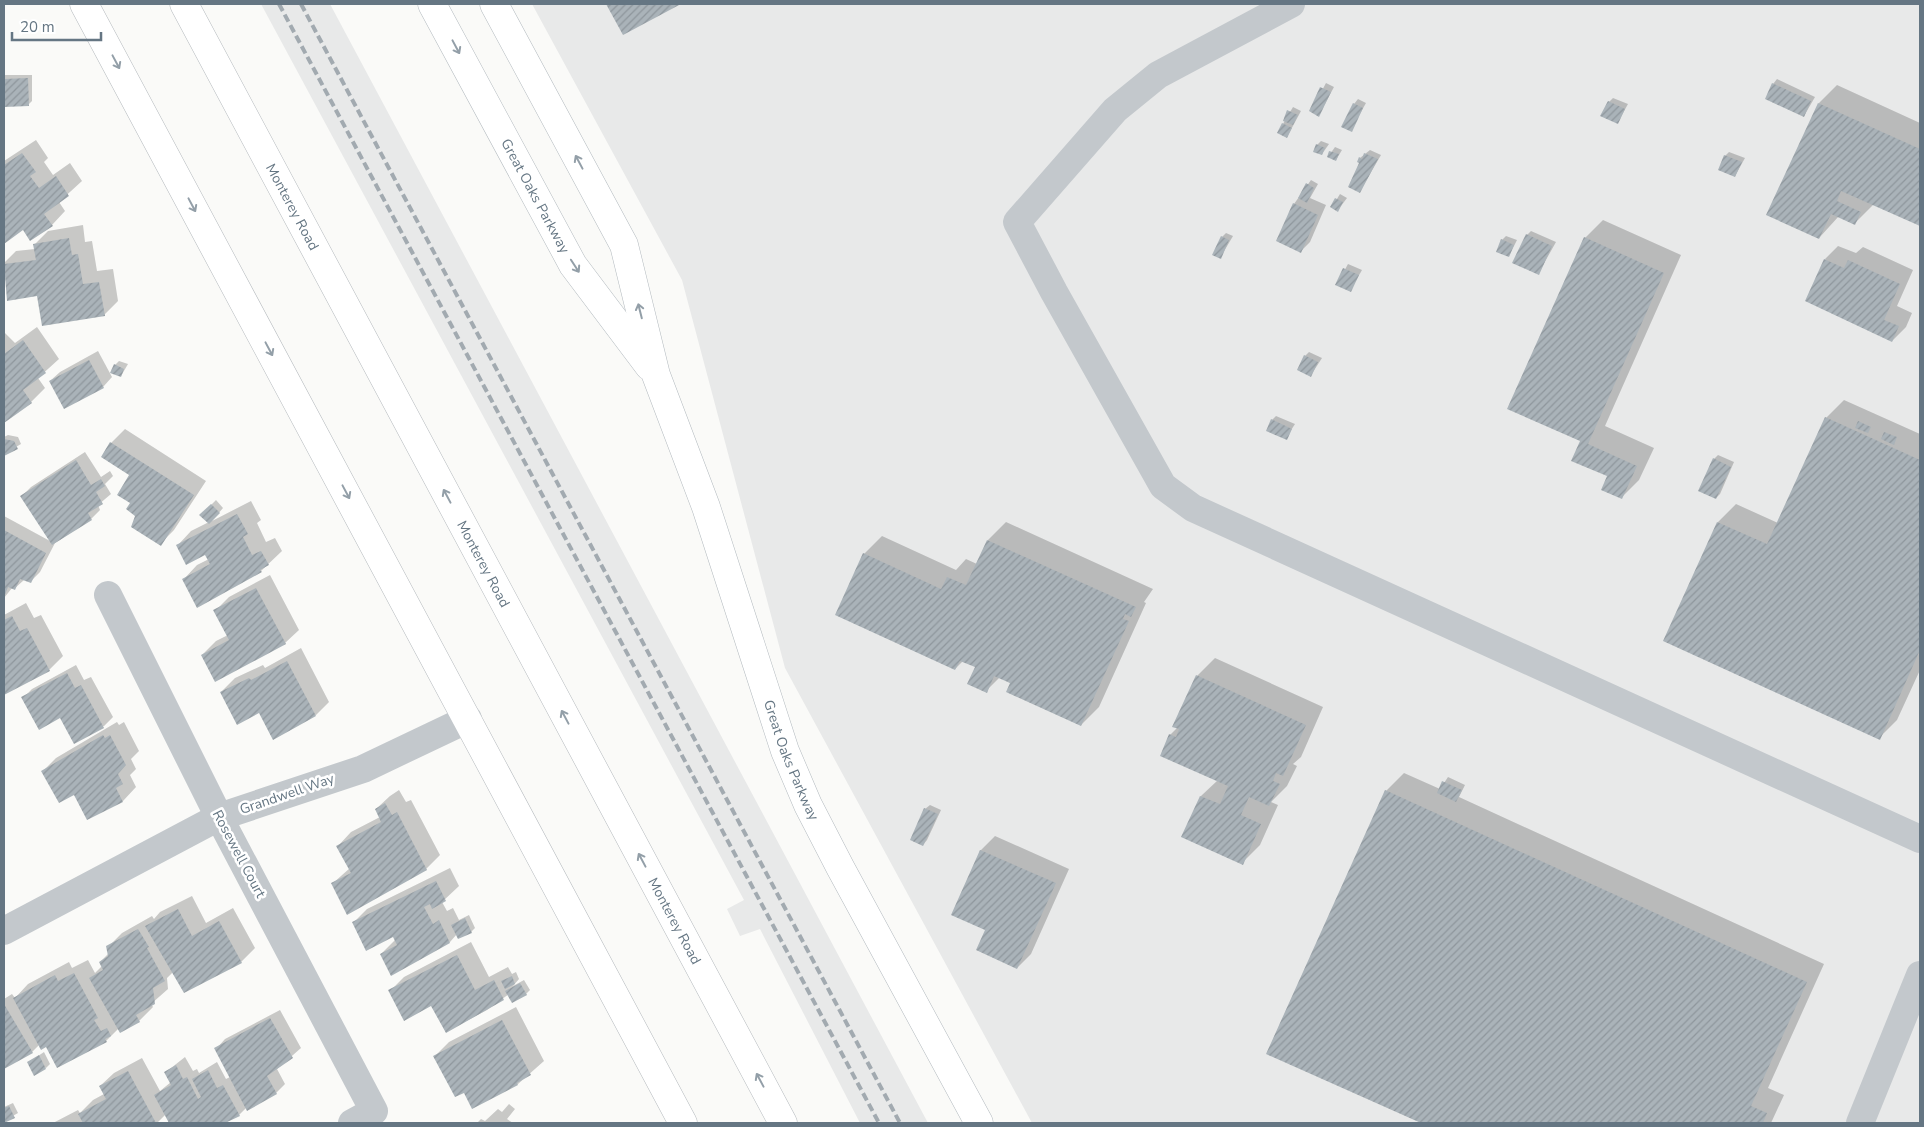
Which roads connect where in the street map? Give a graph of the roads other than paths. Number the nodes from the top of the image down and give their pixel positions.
1 (84, 4) edge
2 (184, 4) edge
3 (432, 4) edge
4 (494, 4) edge
5 (1291, 4) edge
6 (656, 376) junction
7 (108, 595) dead end
8 (468, 719) junction
9 (219, 817) junction
10 (1920, 839) edge
11 (4, 931) edge
12 (1920, 975) edge
13 (363, 1117) edge
14 (683, 1123) edge
15 (783, 1123) edge
16 (979, 1123) edge
17 (1860, 1123) edge

1 -> 8 main road
15 -> 2 main road, Monterey Road
3 -> 6 main road, Great Oaks Parkway
6 -> 4 main road, Great Oaks Parkway
5 - 10 street
6 - 16 main road, Great Oaks Parkway
7 - 9 street, Rosewell Court
8 - 9 street, Grandwell Way
8 - 14 main road
9 - 11 street, Grandwell Way
9 - 13 street, Rosewell Court
12 - 17 street

